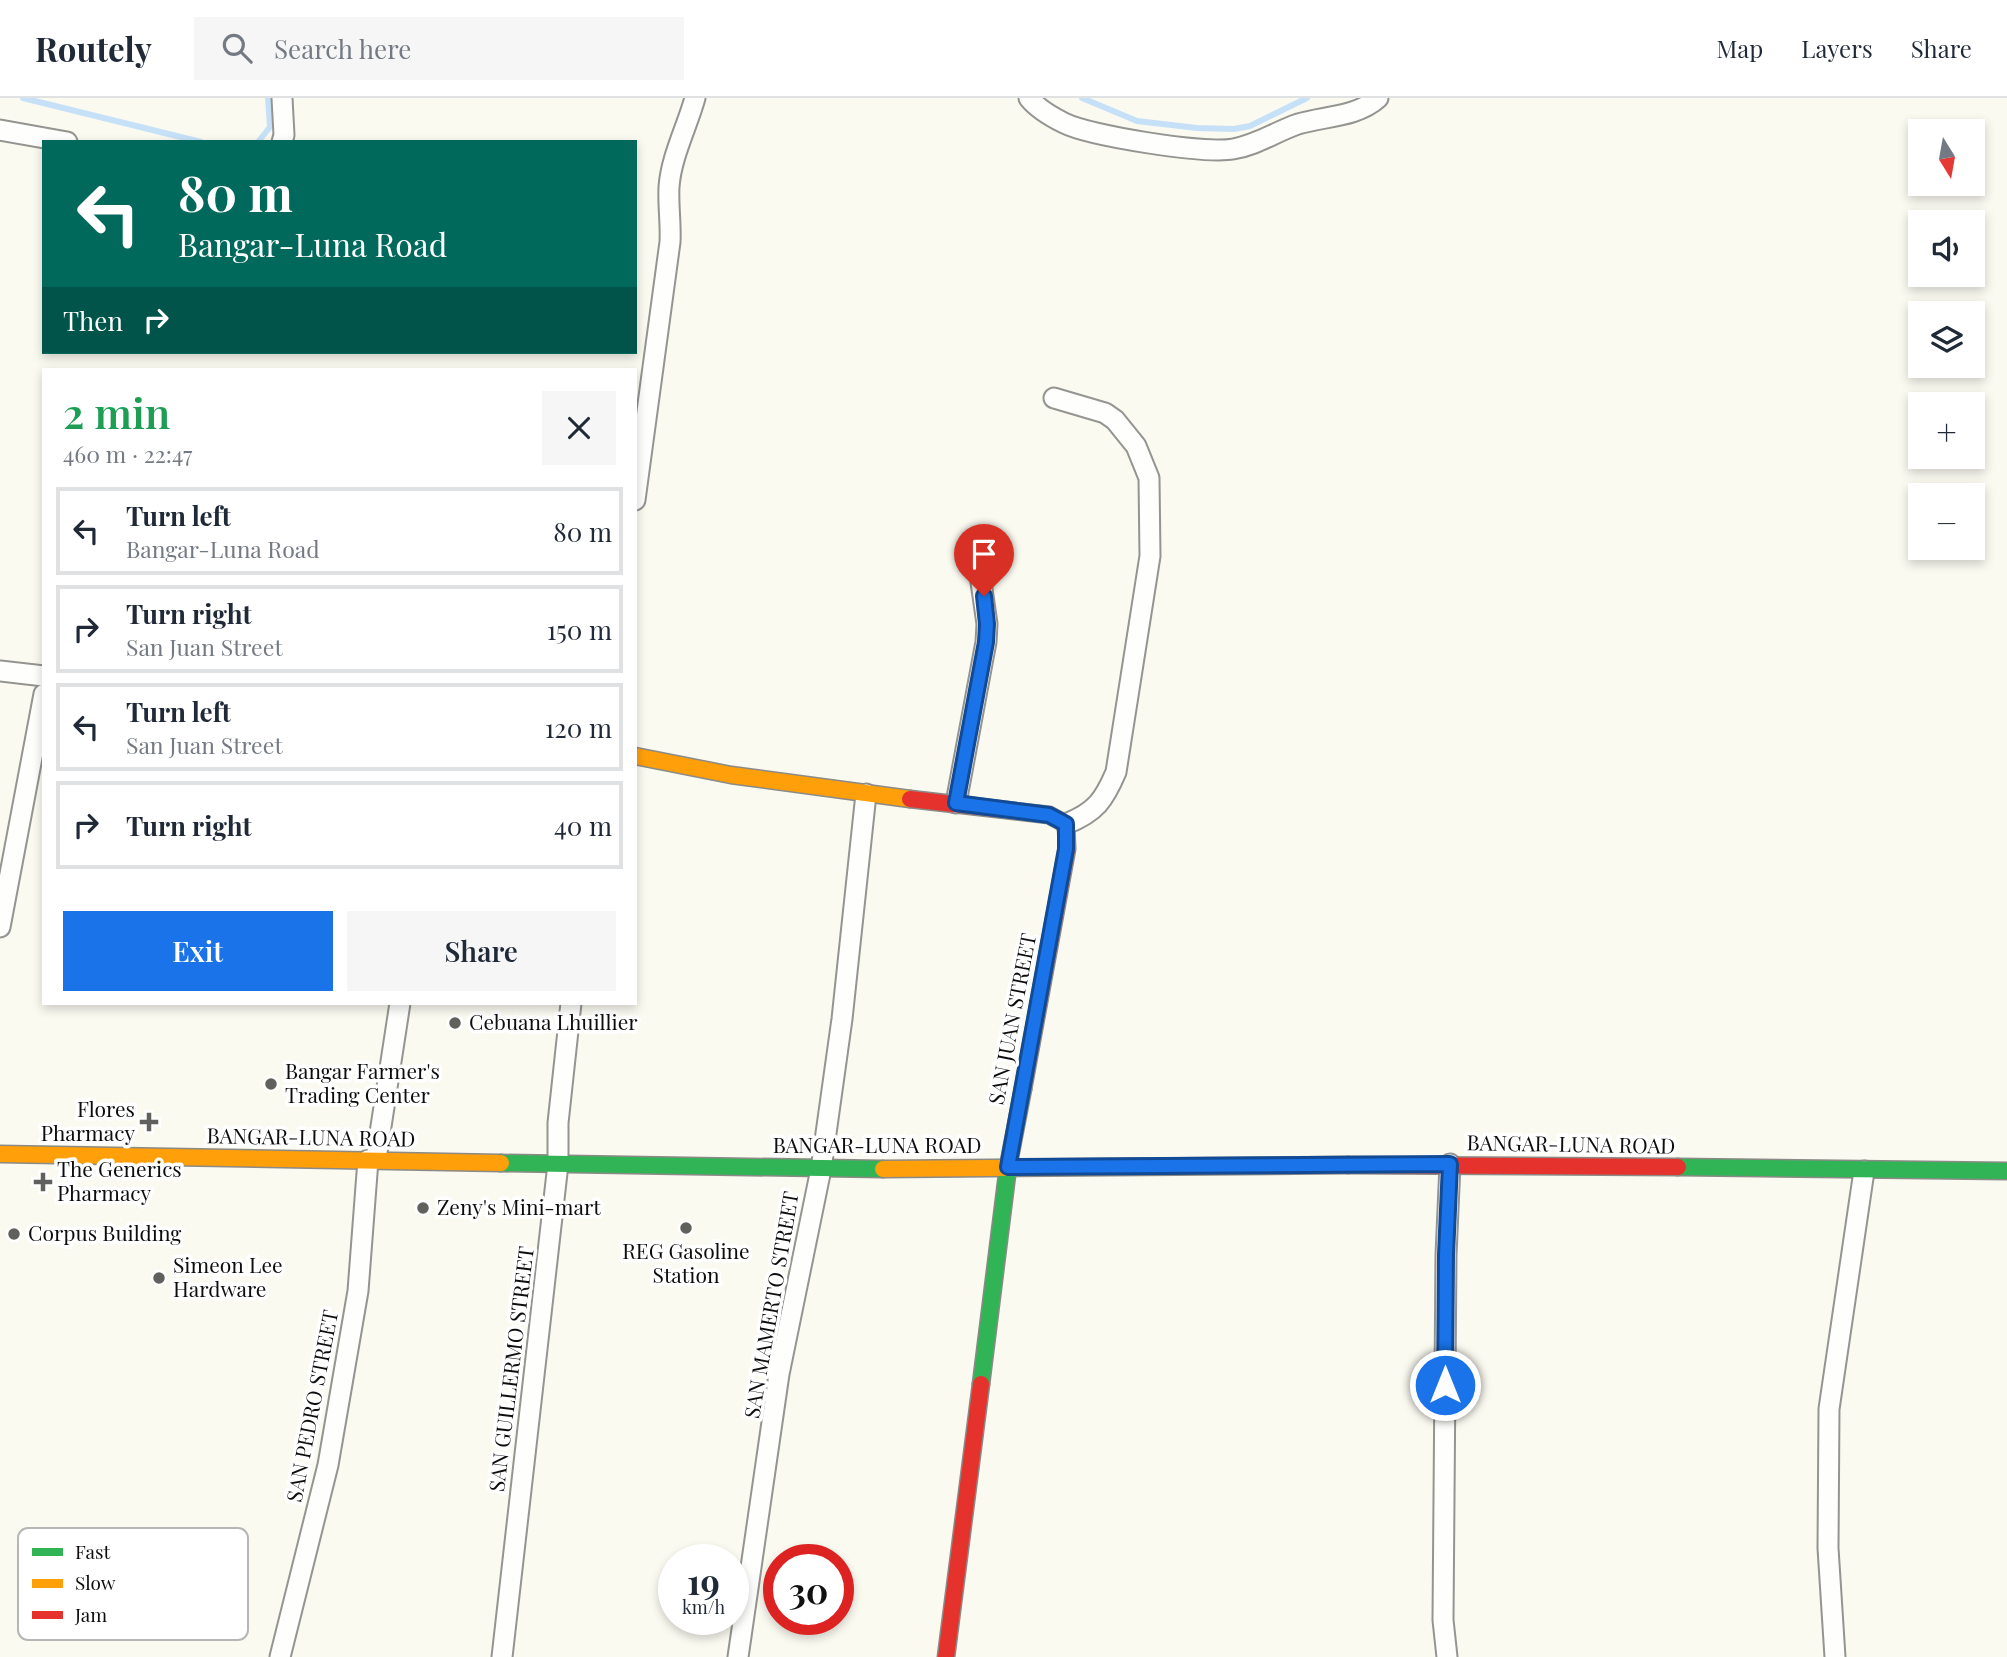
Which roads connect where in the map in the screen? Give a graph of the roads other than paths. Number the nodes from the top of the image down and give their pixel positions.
1 (282, 98) edge
2 (695, 98) edge
3 (1029, 98) edge
4 (1378, 98) edge
5 (0, 130) edge
6 (56, 140) edge
7 (283, 140) edge
8 (1054, 398) dead end
9 (637, 485) edge
10 (981, 582) dead end
11 (0, 671) edge
12 (42, 676) edge
13 (42, 705) edge
14 (637, 756) edge
15 (866, 794) junction
16 (956, 803) junction
17 (1066, 824) junction
18 (0, 927) edge
19 (400, 1005) edge
20 (571, 1005) edge
21 (0, 1154) edge
22 (372, 1160) junction
23 (558, 1164) junction
24 (1450, 1164) junction
25 (1008, 1167) junction
26 (821, 1169) junction
27 (1864, 1171) junction
28 (2007, 1171) edge
29 (280, 1657) edge
30 (502, 1657) edge
31 (738, 1657) edge
32 (946, 1657) edge
33 (1447, 1657) edge
34 (1835, 1657) edge

1 - 7 street
2 - 9 street
3 - 4 street
5 - 6 street
8 - 17 street
10 - 16 street
11 - 12 street
13 - 18 street
14 - 15 main road
15 - 16 main road
15 - 26 street, SAN MAMERTO STREET
16 - 17 main road
17 - 25 main road, SAN JUAN STREET
19 - 22 street, SAN PEDRO STREET
20 - 23 street, SAN GUILLERMO STREET
21 - 22 main road, BANGAR-LUNA ROAD
22 - 23 main road, BANGAR-LUNA ROAD
22 - 29 street, SAN PEDRO STREET
23 - 26 main road, BANGAR-LUNA ROAD
23 - 30 street, SAN GUILLERMO STREET
24 - 25 main road, BANGAR-LUNA ROAD
24 - 27 main road, BANGAR-LUNA ROAD
24 - 33 street
25 - 26 main road, BANGAR-LUNA ROAD
25 - 32 main road, SAN JUAN STREET
26 - 31 street, SAN MAMERTO STREET
27 - 28 main road, BANGAR-LUNA ROAD
27 - 34 street

